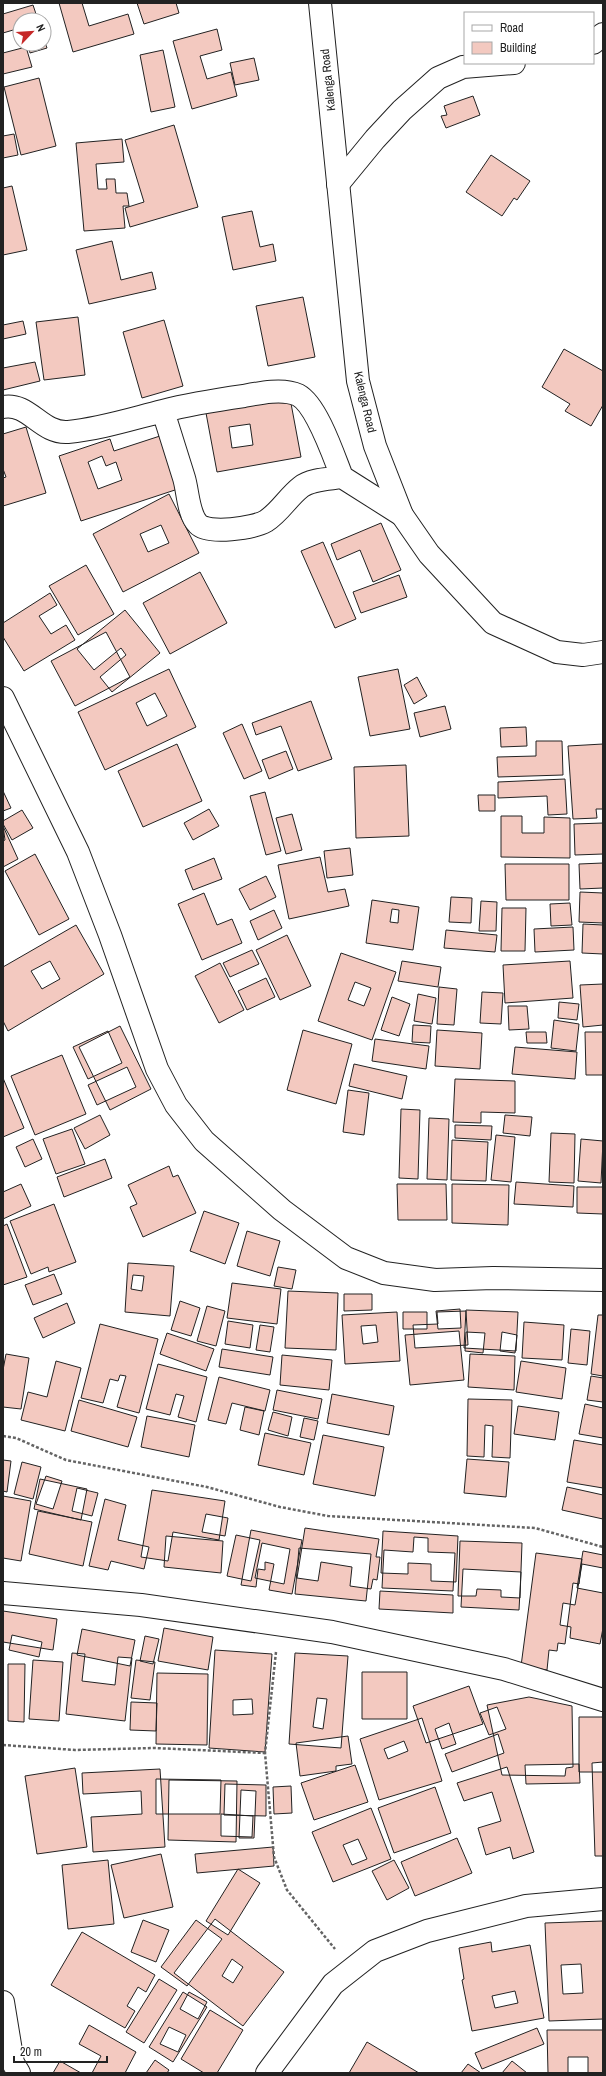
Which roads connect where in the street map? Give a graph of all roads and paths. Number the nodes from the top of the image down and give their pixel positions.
1 (320, 3) edge
2 (603, 34) edge
3 (594, 42) edge
4 (501, 64) edge
5 (338, 184) junction
6 (3, 407) edge
7 (163, 411) junction
8 (342, 477) junction
9 (402, 515) junction
10 (603, 652) edge
11 (3, 698) edge
12 (603, 1280) edge
13 (3, 1436) edge
14 (603, 1547) edge
15 (3, 1593) edge
16 (279, 1625) junction
17 (603, 1700) edge
18 (3, 1745) edge
19 (265, 1753) junction
20 (603, 1899) edge
21 (352, 1969) junction
22 (3, 2002) edge
23 (19, 2073) edge
24 (267, 2073) edge

1 - 5 street, Kalenga Road
2 - 3 street
4 - 5 street
5 - 9 street, Kalenga Road
6 - 7 street
7 - 8 street
7 - 8 street
8 - 9 street
9 - 10 street, Kalenga Road
11 - 12 street
13 - 14 path
15 - 16 street
16 - 17 street
16 - 19 path
18 - 19 path
19 - 21 path
20 - 21 street
21 - 24 street
22 - 23 street

